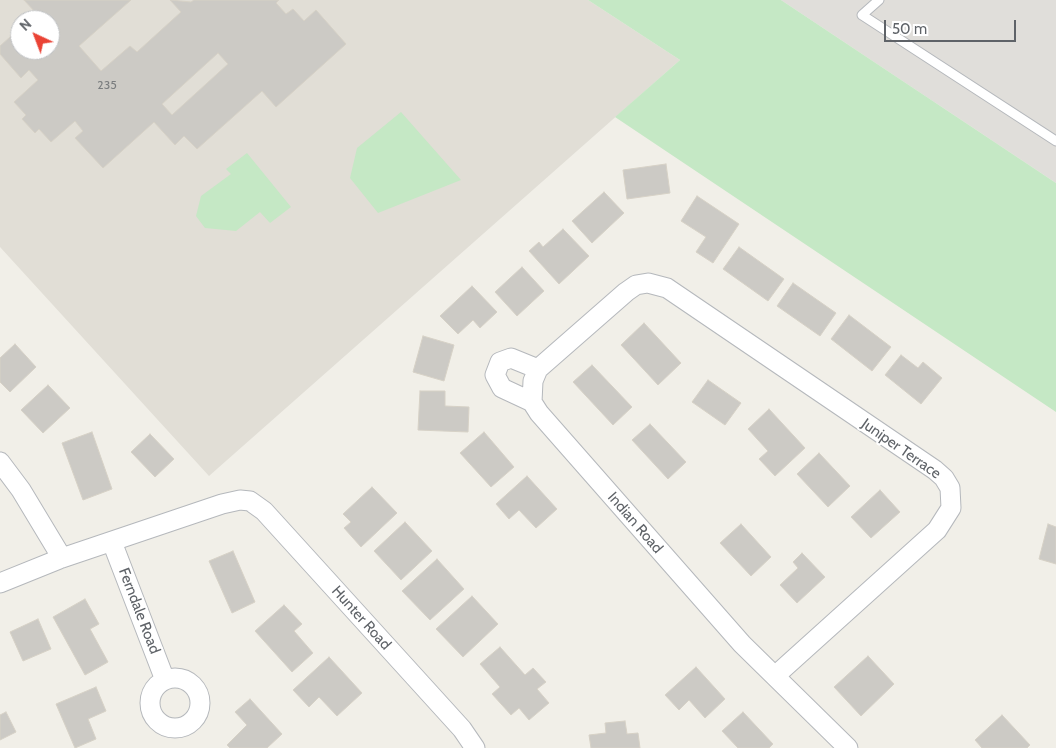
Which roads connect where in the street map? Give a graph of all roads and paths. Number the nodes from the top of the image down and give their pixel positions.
1 (879, 0) edge
2 (1056, 141) edge
3 (538, 369) junction
4 (532, 402) junction
5 (0, 462) edge
6 (112, 542) junction
7 (62, 558) junction
8 (0, 583) edge
9 (775, 676) junction
10 (165, 680) dead end
11 (475, 748) edge
12 (848, 748) edge

1 - 2 lane
3 - 4 street
3 - 4 street
3 - 9 street, Juniper Terrace
4 - 9 street, Indian Road
5 - 7 street
6 - 7 street
6 - 10 street, Ferndale Road
6 - 11 street, Hunter Road
7 - 8 street
9 - 12 street, Indian Road

